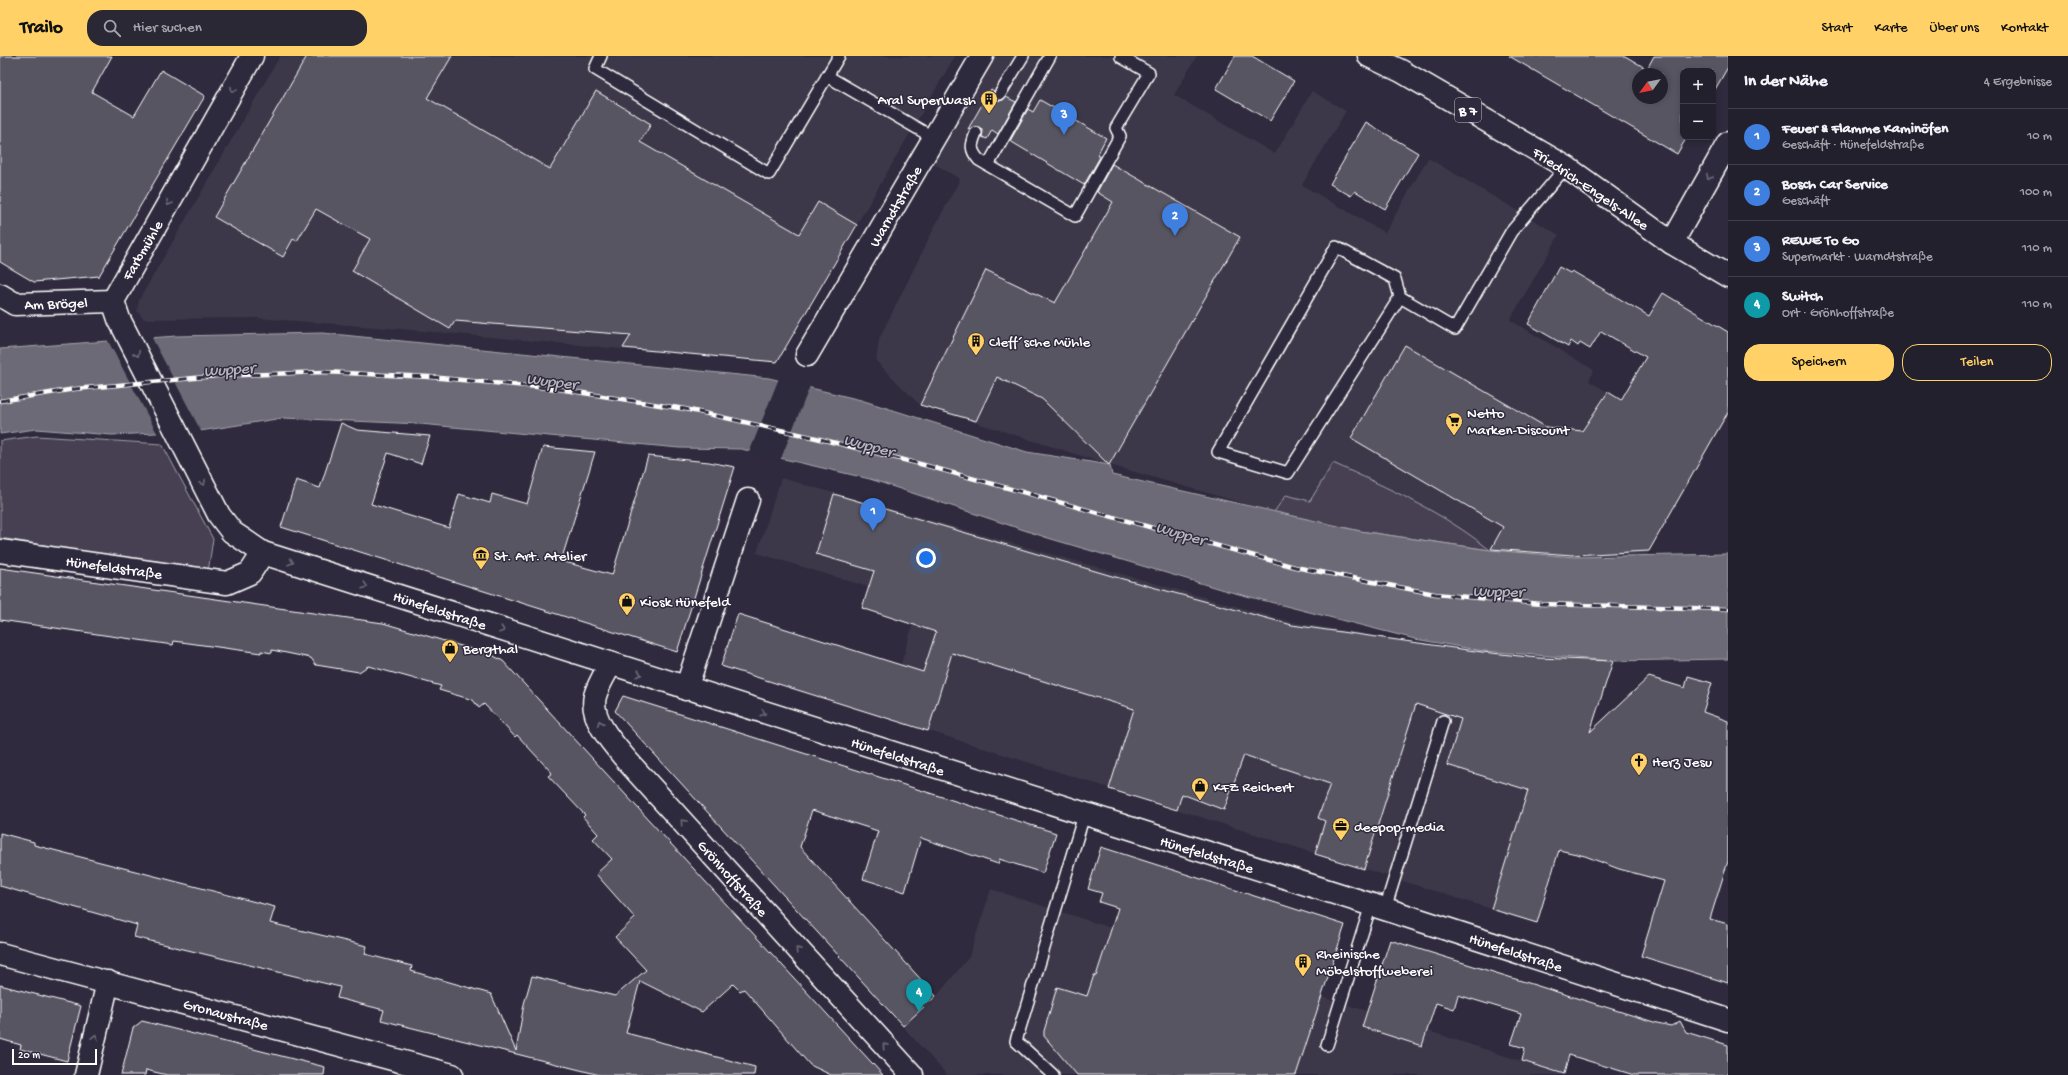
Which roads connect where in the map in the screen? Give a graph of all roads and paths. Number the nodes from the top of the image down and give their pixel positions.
1 (252, 56) edge
2 (602, 56) edge
3 (839, 56) edge
4 (982, 56) edge
5 (1023, 56) edge
6 (1050, 56) edge
7 (1120, 56) edge
8 (1139, 56) edge
9 (1369, 56) edge
10 (827, 76) junction
11 (1000, 94) dead end
12 (976, 133) dead end
13 (934, 138) junction
14 (1728, 143) edge
15 (988, 165) junction
16 (1566, 167) junction
17 (1672, 243) junction
18 (1728, 276) edge
19 (0, 295) edge
20 (1400, 297) junction
21 (116, 310) junction
22 (808, 356) dead end
23 (748, 500) dead end
24 (0, 551) edge
25 (263, 553) junction
26 (610, 665) junction
27 (686, 689) junction
28 (1442, 721) dead end
29 (1084, 815) junction
30 (1378, 907) junction
31 (0, 954) edge
32 (108, 982) junction
33 (1728, 1020) edge
34 (1327, 1045) dead end
35 (446, 1074) edge
36 (86, 1075) edge
37 (912, 1075) edge
38 (1052, 1075) edge

1 -> 21 street, Farbmühle
2 - 10 lane
3 - 10 lane
4 - 13 street, Warndtstraße
5 - 11 lane
6 - 15 lane
7 - 8 lane
7 - 15 lane
9 - 16 street, Friedrich-Engels-Allee / B 7
10 - 13 lane
12 - 15 lane
13 - 22 street, Warndtstraße
14 -> 17 street
16 - 17 street, Friedrich-Engels-Allee / B 7
16 - 20 lane
17 - 18 street, Friedrich-Engels-Allee / B 7
19 - 21 street, Am Brögel
20 - 20 lane
21 -> 25 street, Hünefeldstraße
23 - 27 street
24 - 25 street, Hünefeldstraße
25 -> 26 street, Hünefeldstraße
26 -> 27 street, Hünefeldstraße
37 -> 26 street, Grönhoffstraße
27 -> 29 street, Hünefeldstraße
28 - 30 lane
29 - 30 street, Hünefeldstraße
29 - 38 lane
30 - 33 street, Hünefeldstraße
30 - 34 lane
31 - 32 street, Gronaustraße
32 - 35 street, Gronaustraße
36 -> 32 street

